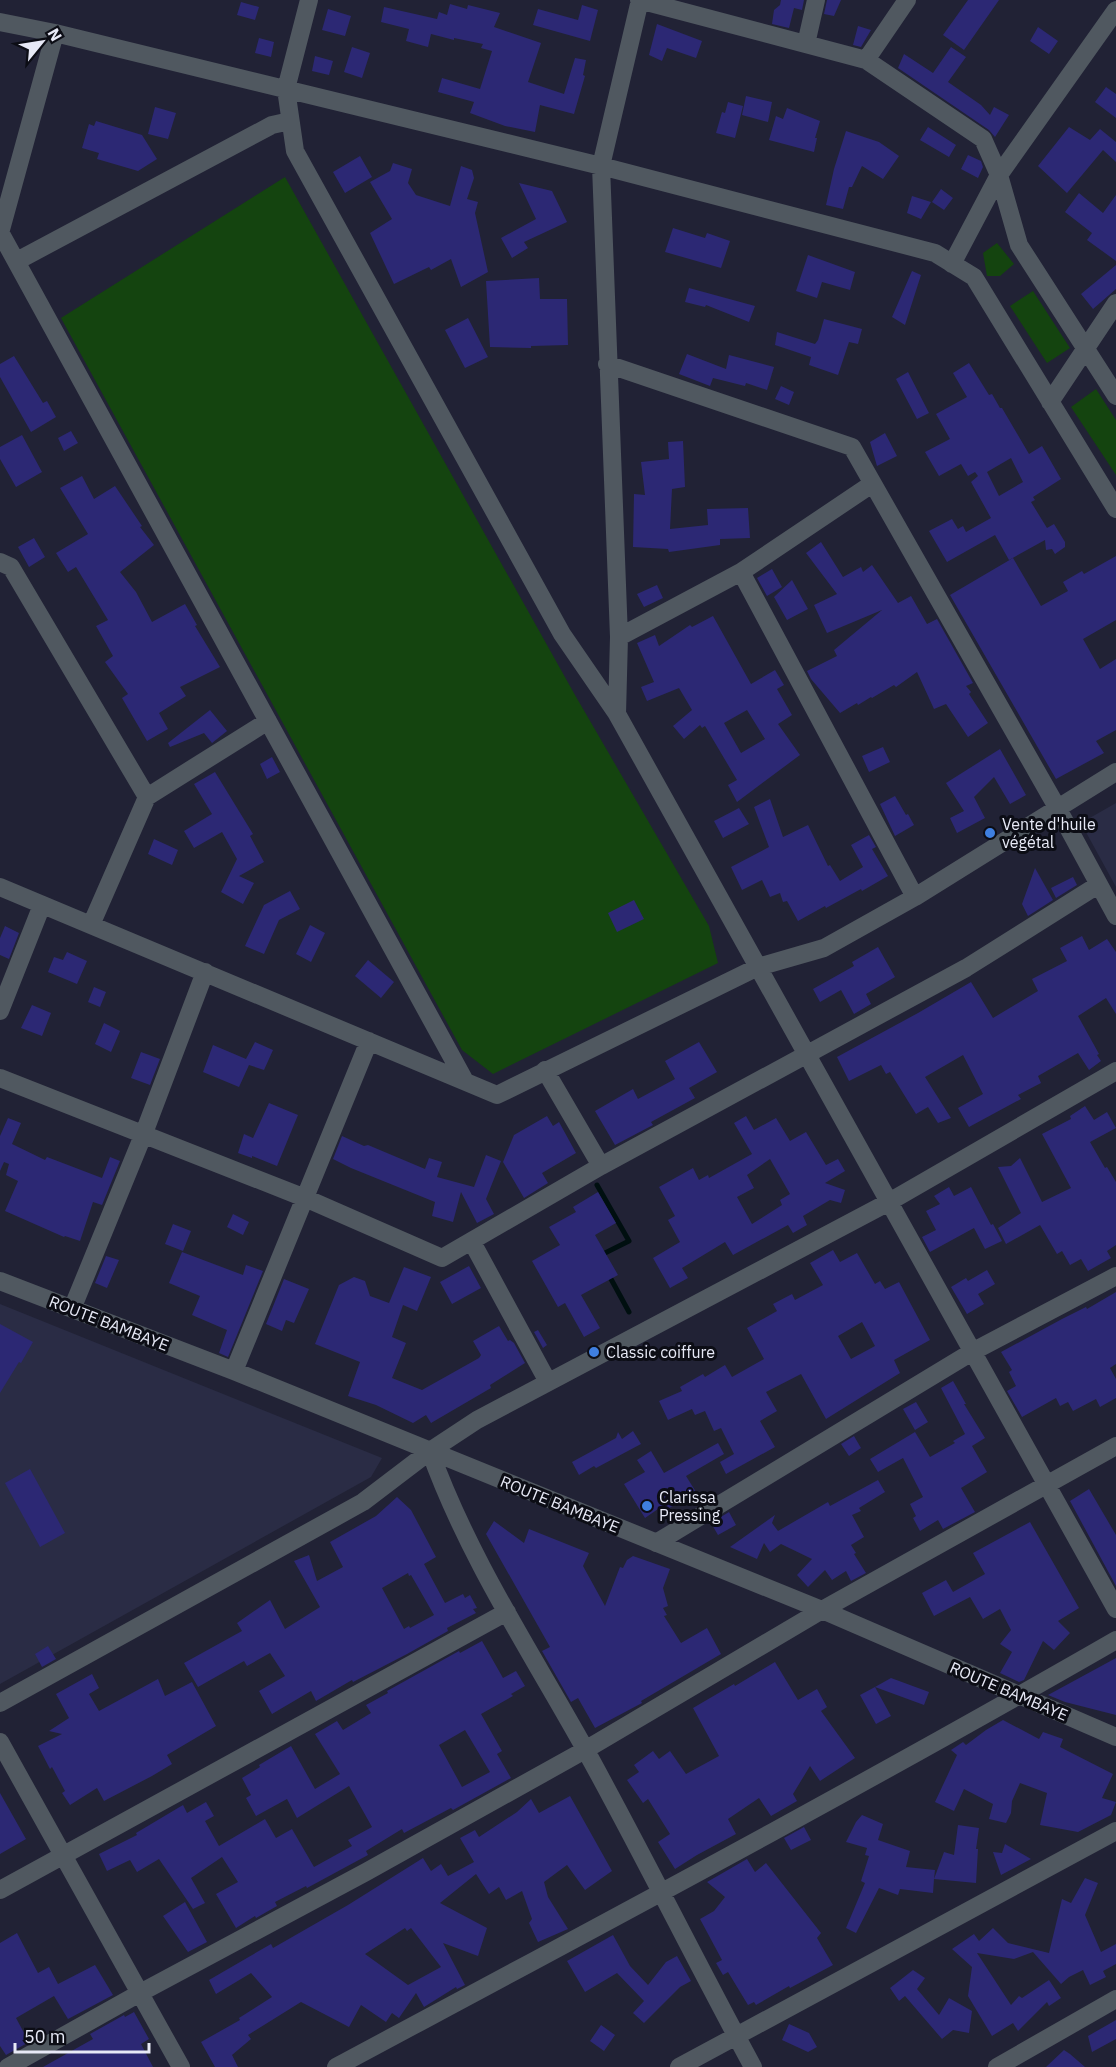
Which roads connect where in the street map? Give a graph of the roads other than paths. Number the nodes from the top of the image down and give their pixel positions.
1 (309, 0) edge
2 (640, 0) edge
3 (816, 0) edge
4 (907, 0) edge
5 (1116, 10) edge
6 (0, 22) edge
7 (54, 33) junction
8 (806, 44) junction
9 (866, 60) junction
10 (286, 89) junction
11 (290, 121) junction
12 (601, 166) junction
13 (999, 175) junction
14 (0, 232) edge
15 (17, 261) junction
16 (952, 264) junction
17 (1116, 303) edge
18 (1085, 348) junction
19 (607, 363) junction
20 (1116, 396) edge
21 (1050, 402) junction
22 (872, 484) junction
23 (1116, 509) edge
24 (0, 562) edge
25 (741, 572) junction
26 (619, 637) junction
27 (617, 714) junction
28 (268, 721) junction
29 (1116, 772) edge
30 (147, 797) junction
31 (1059, 810) junction
32 (1098, 885) junction
33 (0, 887) edge
34 (915, 897) junction
35 (42, 905) junction
36 (1116, 916) edge
37 (91, 925) junction
38 (758, 968) junction
39 (205, 972) junction
40 (0, 1011) edge
41 (369, 1041) junction
42 (807, 1055) junction
43 (545, 1071) junction
44 (1116, 1071) edge
45 (0, 1078) edge
46 (465, 1081) junction
47 (144, 1133) junction
48 (601, 1166) junction
49 (305, 1198) junction
50 (889, 1202) junction
51 (472, 1242) junction
52 (1116, 1276) edge
53 (0, 1281) edge
54 (72, 1309) junction
55 (972, 1352) junction
56 (234, 1371) junction
57 (548, 1382) junction
58 (1116, 1446) edge
59 (430, 1451) junction
60 (1047, 1485) junction
61 (656, 1543) junction
62 (822, 1610) junction
63 (1116, 1610) edge
64 (507, 1612) junction
65 (1116, 1640) edge
66 (1020, 1695) junction
67 (0, 1703) edge
68 (1116, 1737) edge
69 (0, 1742) edge
70 (585, 1750) junction
71 (1116, 1831) edge
72 (63, 1855) junction
73 (0, 1890) edge
74 (661, 1892) junction
75 (140, 1993) junction
76 (1116, 1999) edge
77 (736, 2035) junction
78 (8, 2067) edge
79 (181, 2067) edge
80 (336, 2067) edge
81 (679, 2067) edge
82 (753, 2067) edge
83 (997, 2067) edge

1 - 10 street
2 - 8 street
2 - 12 street
3 - 8 street
4 - 9 street
5 - 13 street
6 - 7 street
7 - 10 street
7 - 14 street
8 - 9 street
9 - 13 street
10 - 11 street
10 - 12 street
11 - 15 street
11 - 27 street
12 - 16 street
12 - 19 street
13 - 16 street
13 - 18 street
14 - 15 street
15 - 28 street
16 - 21 street
17 - 18 street
18 - 20 street
18 - 21 street
19 - 22 street
19 - 26 street
21 - 23 street
22 - 25 street
22 - 31 street
24 - 30 street
25 - 26 street
25 - 34 street
26 - 27 street
27 - 38 street
28 - 30 street
28 - 46 street
29 - 31 street
30 - 37 street
31 - 32 street
31 - 34 street
32 - 36 street
32 - 42 street
33 - 35 street
34 - 38 street
35 - 37 street
35 - 40 street
37 - 39 street
38 - 42 street
38 - 43 street
39 - 41 street
39 - 47 street
41 - 46 street
41 - 49 street
42 - 48 street
42 - 50 street
43 - 46 street
43 - 48 street
44 - 50 street
45 - 47 street
47 - 49 street
47 - 54 street
48 - 51 street
49 - 51 street
49 - 56 street
50 - 55 street
50 - 57 street
51 - 57 street
52 - 55 street
53 - 54 street, ROUTE BAMBAYE
54 - 56 street, ROUTE BAMBAYE
55 - 60 street
55 - 61 street
56 - 59 street, ROUTE BAMBAYE
57 - 59 street
58 - 60 street
59 - 61 street, ROUTE BAMBAYE
59 - 64 street
59 - 67 street
60 - 62 street
60 - 63 street
61 - 62 street, ROUTE BAMBAYE
62 - 66 street, ROUTE BAMBAYE
62 - 70 street
64 - 70 street
64 - 72 street
65 - 66 street
66 - 68 street, ROUTE BAMBAYE
66 - 74 street
69 - 72 street
70 - 74 street
70 - 75 street
71 - 77 street
72 - 73 street
72 - 75 street
74 - 77 street
74 - 80 street
75 - 78 street
75 - 79 street
76 - 83 street
77 - 81 street
77 - 82 street

